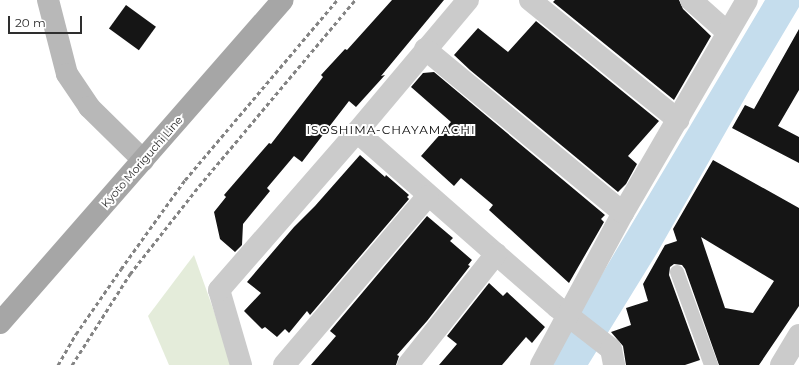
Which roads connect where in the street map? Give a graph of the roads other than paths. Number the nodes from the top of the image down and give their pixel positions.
1 (48, 0) edge
2 (283, 0) edge
3 (468, 0) edge
4 (530, 0) edge
5 (691, 0) edge
6 (747, 0) edge
7 (727, 32) junction
8 (425, 49) junction
9 (678, 120) junction
10 (357, 132) junction
11 (143, 160) junction
12 (428, 196) junction
13 (623, 213) junction
14 (496, 254) junction
15 (677, 272) dead end
16 (568, 314) junction
17 (0, 323) edge
18 (799, 335) edge
19 (613, 357) edge
20 (241, 365) edge
21 (284, 365) edge
22 (408, 365) edge
23 (541, 365) edge
24 (711, 365) edge
25 (781, 365) edge

1 - 11 street
2 - 11 main road, Kyoto Moriguchi Line
3 - 8 street
4 - 9 street
5 - 7 street
6 - 7 street
7 - 9 street
8 - 10 street
8 - 13 street
9 - 13 street
10 - 12 street
10 - 20 street
11 - 17 main road, Kyoto Moriguchi Line
12 - 14 street
12 - 21 street
13 - 16 street
14 - 16 street
14 - 22 street
15 - 24 lane
16 - 19 street
16 - 23 street
18 - 25 street

